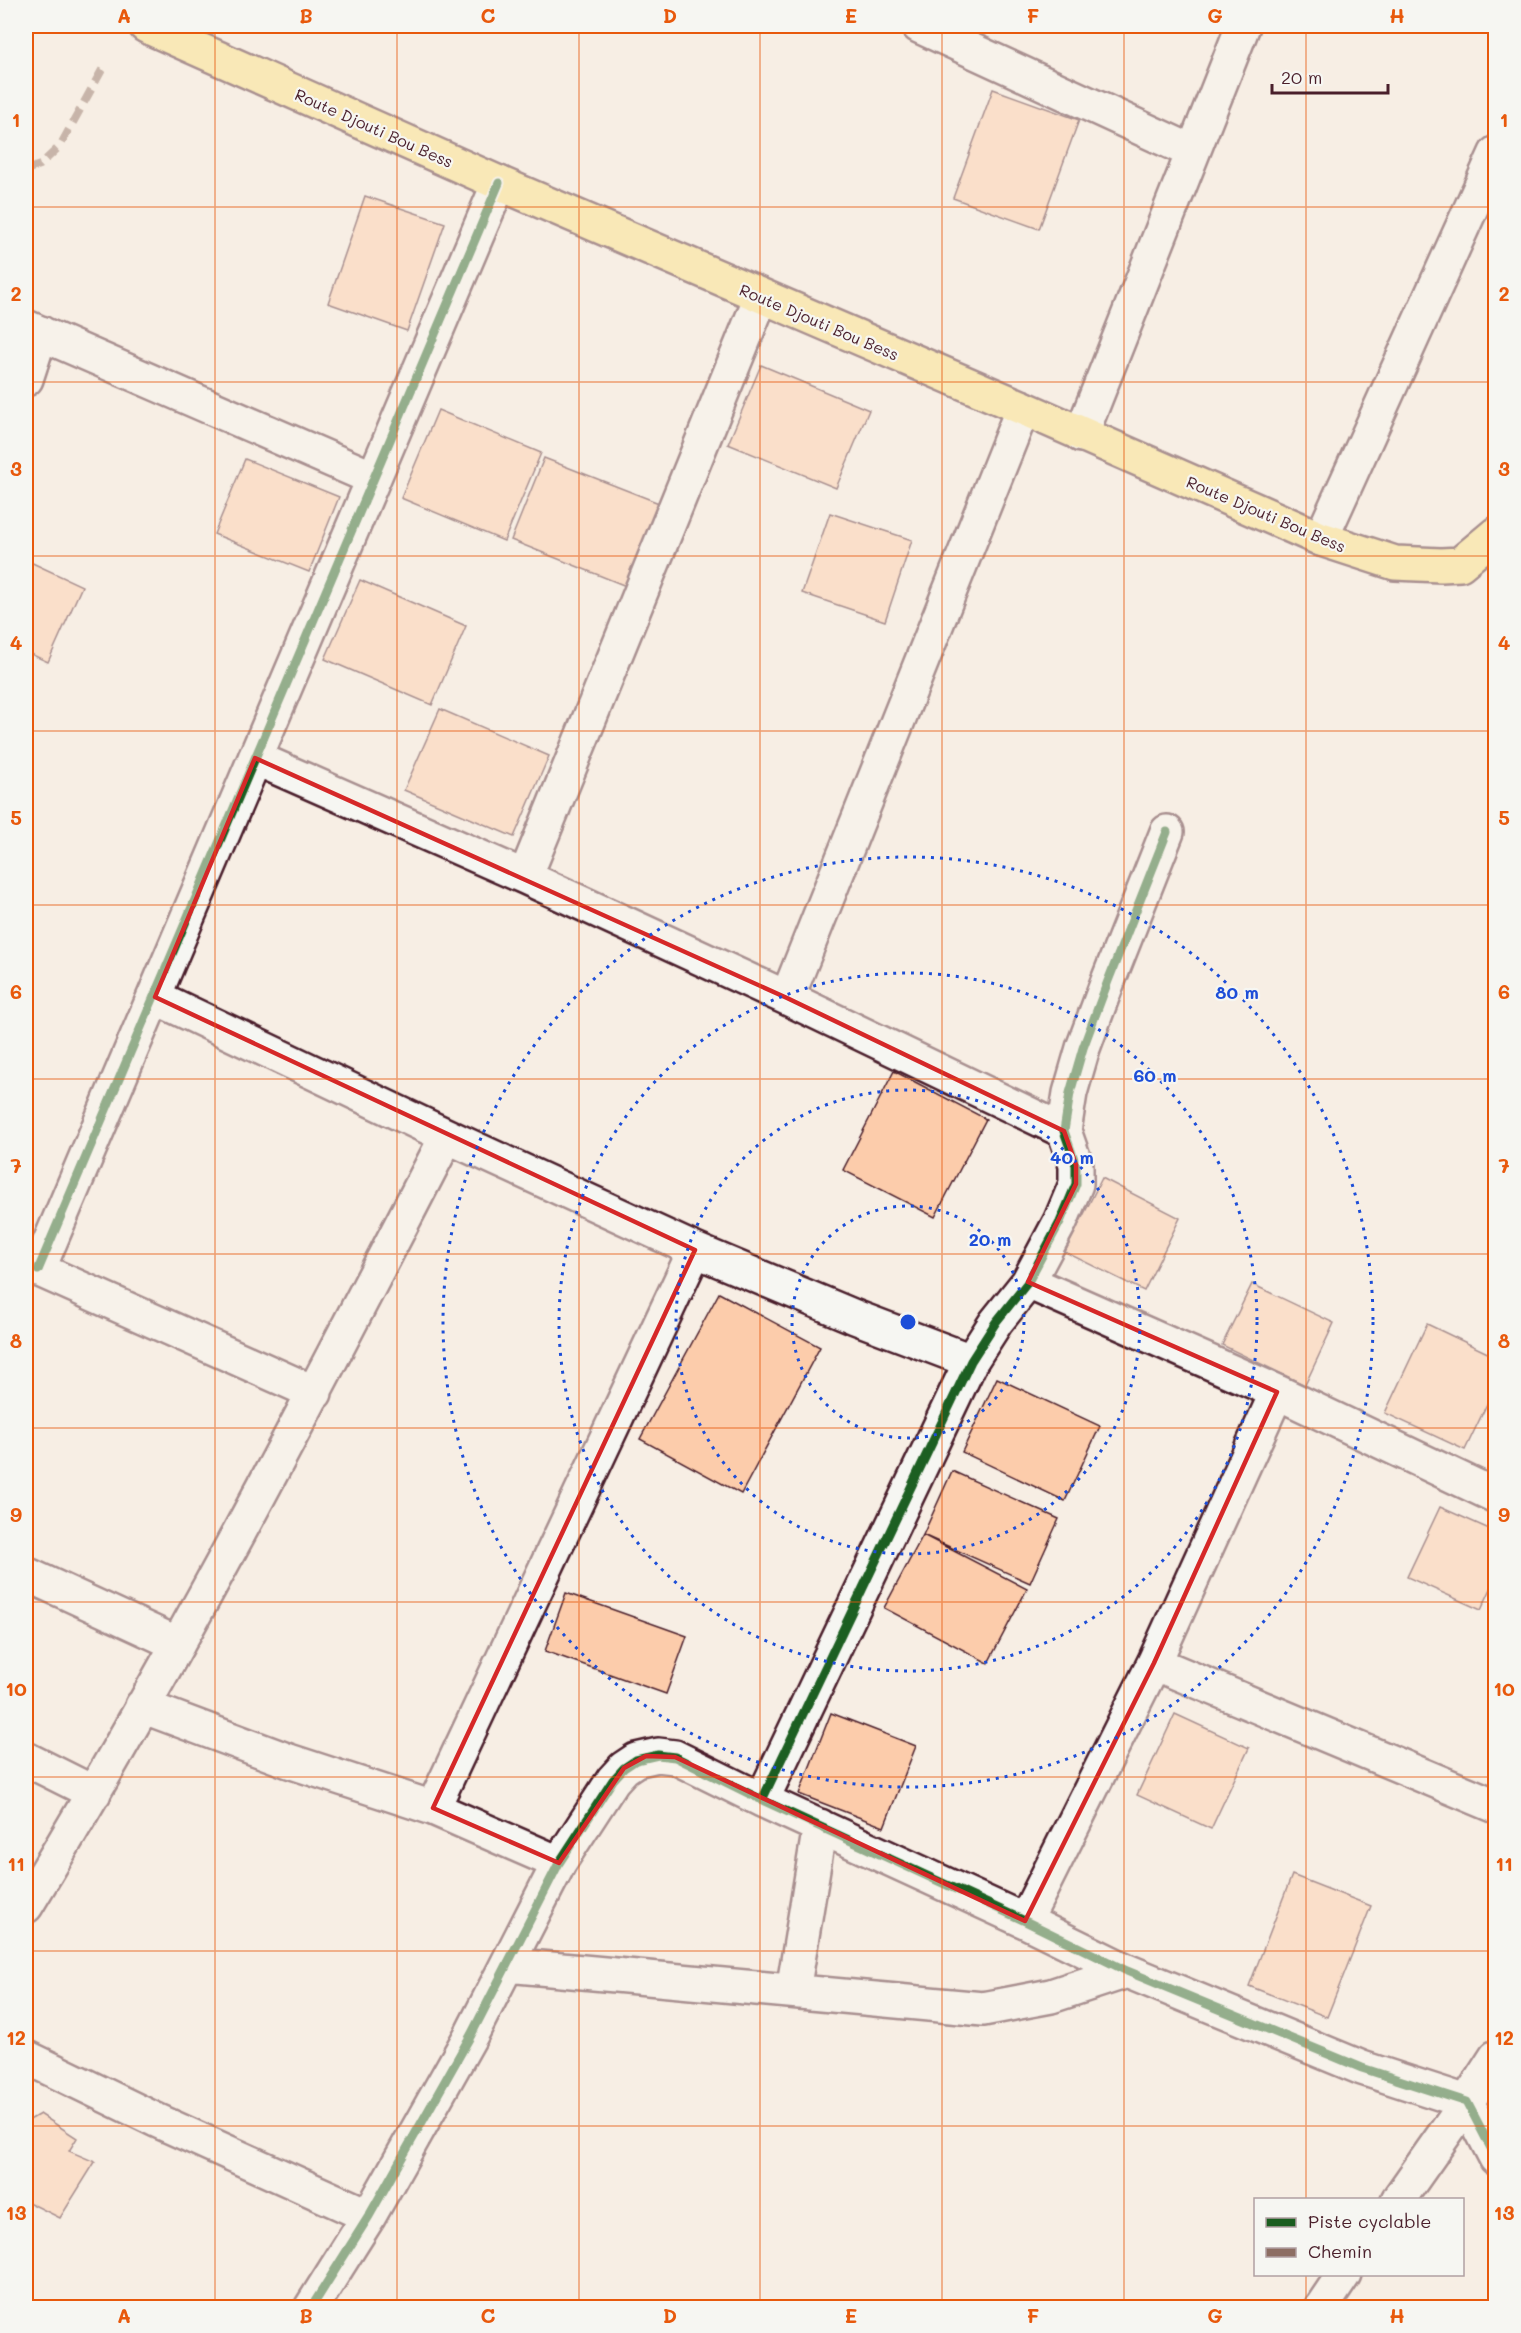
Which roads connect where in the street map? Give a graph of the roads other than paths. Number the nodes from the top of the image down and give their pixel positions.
1 (146, 26) edge
2 (919, 26) edge
3 (1243, 26) edge
4 (1193, 152) junction
5 (1496, 153) edge
6 (499, 183) junction
7 (761, 297) junction
8 (33, 330) edge
9 (26, 379) edge
10 (1023, 408) junction
11 (1081, 435) junction
12 (373, 478) junction
13 (1496, 534) edge
14 (1321, 539) junction
15 (255, 758) junction
16 (1167, 832) dead end
17 (525, 877) junction
18 (155, 997) junction
19 (787, 998) junction
20 (1064, 1131) junction
21 (447, 1136) junction
22 (695, 1250) junction
23 (32, 1268) edge
24 (1028, 1282) junction
25 (971, 1361) junction
26 (1277, 1392) junction
27 (315, 1393) junction
28 (1496, 1496) edge
29 (26, 1574) edge
30 (178, 1644) junction
31 (1154, 1663) junction
32 (142, 1706) junction
33 (26, 1759) edge
34 (94, 1793) junction
35 (762, 1800) junction
36 (1496, 1806) edge
37 (433, 1808) junction
38 (820, 1826) junction
39 (559, 1863) junction
40 (26, 1906) edge
41 (1025, 1921) junction
42 (507, 1965) junction
43 (1127, 1971) junction
44 (793, 1991) junction
45 (26, 2057) edge
46 (1496, 2057) edge
47 (1467, 2102) junction
48 (1496, 2158) edge
49 (1399, 2198) edge
50 (369, 2216) junction
51 (1343, 2276) edge
52 (311, 2307) edge
53 (1321, 2307) edge

1 - 6 main road, Route Djouti Bou Bess
2 - 4 street
3 - 4 street
4 - 11 street
5 - 14 street
6 - 7 main road, Route Djouti Bou Bess
6 - 12 street
7 - 10 main road, Route Djouti Bou Bess
7 - 17 street
8 - 9 street
8 - 12 street
10 - 11 main road, Route Djouti Bou Bess
10 - 19 street
11 - 14 main road, Route Djouti Bou Bess
12 - 15 street
13 - 14 main road, Route Djouti Bou Bess
15 - 17 street
15 - 18 street
16 - 20 street
17 - 19 street
18 - 21 street
18 - 23 street
19 - 20 street
20 - 24 street
21 - 22 street
21 - 27 street
22 - 25 street
22 - 37 street
23 - 27 street
24 - 25 street
24 - 26 street
25 - 35 street
26 - 28 street
26 - 31 street
27 - 30 street
29 - 30 street
30 - 32 street
31 - 36 street
31 - 41 street
32 - 34 street
32 - 37 street
33 - 34 street
34 - 40 street
35 - 38 street
35 - 39 street
37 - 39 street
38 - 41 street
38 - 44 street
39 - 42 street
41 - 43 street
42 - 44 street
42 - 50 street
43 - 44 street
43 - 47 street
45 - 50 street
46 - 47 street
47 - 48 street
47 - 49 street
50 - 52 street
51 - 53 street

